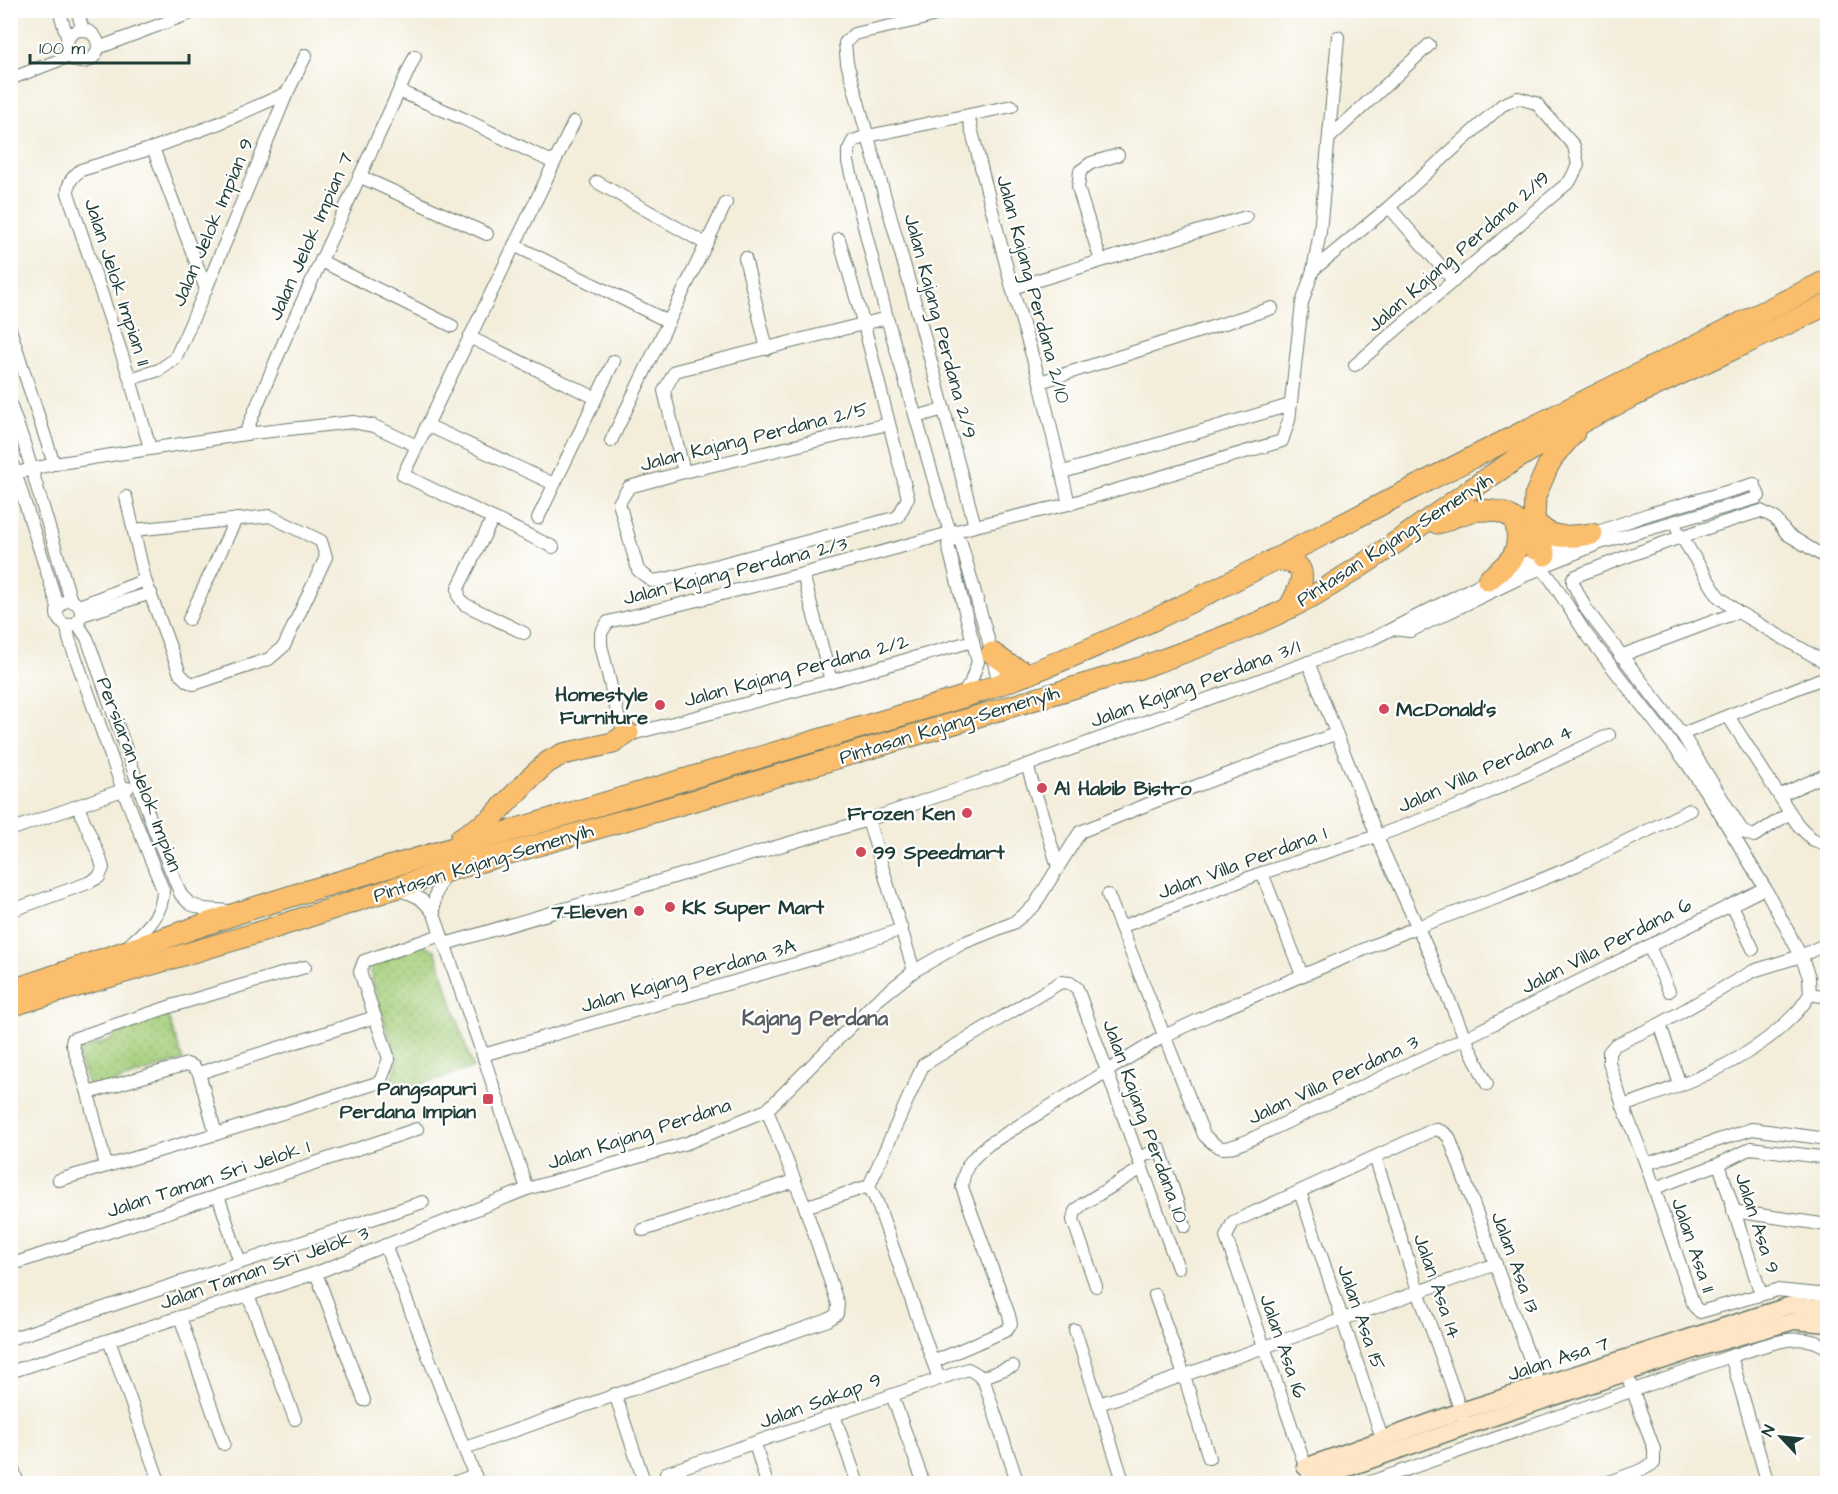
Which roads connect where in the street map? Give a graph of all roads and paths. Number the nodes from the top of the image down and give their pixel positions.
1 (59, 10) edge
2 (77, 10) edge
3 (199, 10) edge
4 (952, 10) edge
5 (83, 30) junction
6 (1338, 37) dead end
7 (68, 40) junction
8 (1429, 45) dead end
9 (98, 48) junction
10 (306, 55) dead end
11 (70, 56) junction
12 (415, 56) dead end
13 (10, 79) edge
14 (399, 91) junction
15 (287, 93) junction
16 (1012, 106) dead end
17 (968, 116) junction
18 (574, 122) dead end
19 (868, 136) junction
20 (1329, 138) junction
21 (153, 148) junction
22 (1118, 155) dead end
23 (554, 163) junction
24 (359, 176) junction
25 (597, 182) dead end
26 (726, 203) dead end
27 (1389, 207) junction
28 (1246, 216) dead end
29 (487, 234) dead end
30 (839, 239) dead end
31 (706, 244) junction
32 (514, 245) junction
33 (745, 258) dead end
34 (321, 261) junction
35 (1101, 261) junction
36 (1313, 270) junction
37 (1827, 280) edge
38 (1454, 281) junction
39 (1012, 288) junction
40 (206, 289) junction
41 (1827, 304) edge
42 (1272, 308) dead end
43 (887, 318) junction
44 (669, 322) junction
45 (864, 325) junction
46 (452, 326) dead end
47 (10, 329) edge
48 (469, 337) junction
49 (767, 349) junction
50 (614, 361) dead end
51 (1355, 365) dead end
52 (130, 379) junction
53 (1040, 382) junction
54 (596, 398) junction
55 (10, 404) edge
56 (1290, 405) junction
57 (944, 409) junction
58 (916, 417) junction
59 (888, 424) junction
60 (1578, 424) junction
61 (427, 425) junction
62 (245, 434) junction
63 (611, 441) dead end
64 (417, 446) junction
65 (150, 448) junction
66 (10, 456) edge
67 (54, 464) junction
68 (32, 469) junction
69 (684, 472) junction
70 (1063, 472) junction
71 (16, 473) junction
72 (554, 484) junction
73 (126, 497) dead end
74 (1689, 503) junction
75 (1070, 504) junction
76 (1649, 514) junction
77 (493, 518) junction
78 (538, 518) dead end
79 (236, 519) junction
80 (1525, 520) junction
81 (1426, 522) junction
82 (1674, 522) junction
83 (975, 526) junction
84 (134, 530) junction
85 (951, 534) junction
86 (1592, 534) junction
87 (1680, 537) junction
88 (553, 547) dead end
89 (1827, 559) edge
90 (1273, 560) junction
91 (1544, 561) junction
92 (802, 574) junction
93 (145, 580) junction
94 (1488, 580) junction
95 (151, 593) junction
96 (58, 607) junction
97 (1289, 608) junction
98 (1738, 612) junction
99 (75, 614) junction
100 (189, 619) dead end
101 (1392, 629) junction
102 (524, 633) dead end
103 (973, 641) junction
104 (992, 653) junction
105 (1620, 656) junction
106 (1308, 662) junction
107 (1827, 664) edge
108 (1029, 674) junction
109 (1827, 676) edge
110 (831, 681) junction
111 (999, 685) junction
112 (960, 698) junction
113 (1728, 716) junction
114 (628, 733) junction
115 (1335, 734) junction
116 (1682, 734) junction
117 (1609, 735) dead end
118 (1027, 765) junction
119 (1827, 774) edge
120 (138, 784) junction
121 (123, 790) junction
122 (1780, 795) junction
123 (78, 807) junction
124 (1690, 810) dead end
125 (1790, 813) junction
126 (868, 820) junction
127 (10, 830) edge
128 (1377, 836) junction
129 (1827, 846) edge
130 (446, 861) junction
131 (1058, 867) junction
132 (1262, 873) junction
133 (1765, 888) junction
134 (391, 889) junction
135 (1108, 895) dead end
136 (1732, 904) junction
137 (10, 911) edge
138 (244, 911) junction
139 (434, 914) junction
140 (1121, 927) junction
141 (1417, 927) junction
142 (902, 929) junction
143 (443, 939) junction
144 (1827, 943) edge
145 (1649, 946) junction
146 (1753, 950) dead end
147 (117, 956) junction
148 (1801, 956) junction
149 (305, 967) dead end
150 (914, 971) junction
151 (1302, 975) junction
152 (10, 991) edge
153 (1669, 991) dead end
154 (1810, 994) junction
155 (1827, 997) edge
156 (10, 1006) edge
157 (375, 1017) junction
158 (1660, 1024) junction
159 (1164, 1036) junction
160 (1465, 1038) junction
161 (483, 1055) junction
162 (1108, 1070) junction
163 (199, 1073) junction
164 (1487, 1084) dead end
165 (1680, 1085) junction
166 (88, 1093) junction
167 (1623, 1106) junction
168 (767, 1110) junction
169 (417, 1129) dead end
170 (216, 1134) junction
171 (1827, 1139) edge
172 (1375, 1157) junction
173 (1827, 1158) edge
174 (1140, 1163) junction
175 (1646, 1164) junction
176 (1719, 1164) junction
177 (106, 1166) junction
178 (59, 1180) dead end
179 (795, 1181) junction
180 (870, 1186) junction
181 (1654, 1188) junction
182 (527, 1189) junction
183 (1300, 1192) junction
184 (218, 1195) junction
185 (423, 1202) dead end
186 (805, 1208) junction
187 (1733, 1211) junction
188 (1185, 1226) dead end
189 (1827, 1226) edge
190 (643, 1230) dead end
191 (385, 1245) junction
192 (240, 1263) junction
193 (1496, 1264) junction
194 (10, 1265) edge
195 (1178, 1268) dead end
196 (316, 1273) junction
197 (1096, 1286) dead end
198 (1418, 1291) junction
199 (1761, 1294) junction
200 (1827, 1294) edge
201 (248, 1295) junction
202 (1155, 1295) dead end
203 (180, 1317) junction
204 (1341, 1318) junction
205 (1827, 1318) edge
206 (1075, 1330) dead end
207 (10, 1339) edge
208 (1707, 1339) junction
209 (109, 1341) junction
210 (1824, 1346) edge
211 (1264, 1348) junction
212 (1731, 1356) junction
213 (933, 1362) junction
214 (1013, 1366) dead end
215 (10, 1372) edge
216 (1626, 1372) junction
217 (1184, 1375) junction
218 (939, 1379) junction
219 (982, 1380) junction
220 (1634, 1390) junction
221 (1542, 1393) junction
222 (615, 1395) junction
223 (892, 1395) junction
224 (364, 1400) dead end
225 (1100, 1404) junction
226 (834, 1415) junction
227 (1464, 1418) junction
228 (295, 1419) dead end
229 (224, 1444) dead end
230 (755, 1444) junction
231 (1385, 1446) junction
232 (465, 1448) junction
233 (1209, 1458) dead end
234 (10, 1460) edge
235 (666, 1473) dead end
236 (1309, 1477) edge
237 (476, 1479) edge
238 (641, 1482) edge
239 (18, 1484) edge
240 (160, 1484) edge
241 (385, 1484) edge
242 (393, 1484) edge
243 (450, 1484) edge
244 (767, 1484) edge
245 (858, 1484) edge
246 (924, 1484) edge
247 (1018, 1484) edge
248 (1124, 1484) edge
249 (1365, 1484) edge
250 (1603, 1484) edge
251 (1768, 1484) edge

1 - 7 street
2 - 5 street
3 - 9 street
4 - 19 street, Jalan Kajang Perdana 2/9
5 - 7 street
5 - 9 street
6 - 20 street
7 - 11 street
8 - 20 street
9 - 11 street
10 - 15 street, Jalan Jelok Impian 9
11 - 13 street
12 - 14 street, Jalan Jelok Impian 7
14 - 23 street
14 - 24 street, Jalan Jelok Impian 7
15 - 21 street, Jalan Jelok Impian 11
15 - 40 street, Jalan Jelok Impian 9
16 - 17 street
17 - 19 street
17 - 39 street, Jalan Kajang Perdana 2/10
18 - 23 street
19 - 43 street
19 - 57 street, Jalan Kajang Perdana 2/9
20 - 36 street
21 - 40 street
21 - 52 street, Jalan Jelok Impian 11
22 - 35 street
23 - 32 street
24 - 29 street
24 - 34 street, Jalan Jelok Impian 7
25 - 31 street
26 - 31 street
27 - 36 street
27 - 38 street
27 - 38 street, Jalan Kajang Perdana 2/19
28 - 35 street
30 - 45 street
31 - 44 street
32 - 44 street
32 - 48 street
33 - 49 street
34 - 46 street
34 - 62 street, Jalan Jelok Impian 7
35 - 39 street
36 - 56 street
37 - 90 highway, Pintasan Kajang-Semenyih
38 - 51 street, Jalan Kajang Perdana 2/19
39 - 53 street, Jalan Kajang Perdana 2/10
40 - 52 street, Jalan Jelok Impian 9
41 - 60 highway, Pintasan Kajang-Semenyih
42 - 53 street
43 - 45 street
43 - 58 street
44 - 63 street
45 - 49 street
45 - 59 street
47 - 67 street
48 - 54 street
48 - 61 street
49 - 69 street
50 - 54 street
52 - 65 street, Jalan Jelok Impian 11
53 - 70 street, Jalan Kajang Perdana 2/10
54 - 72 street
55 - 68 street, Persiaran Jelok Impian
56 - 70 street
56 - 75 street, Jalan Kajang Perdana 2/3
57 - 58 street
57 - 83 street, Jalan Kajang Perdana 2/9
58 - 85 street
59 - 69 street, Jalan Kajang Perdana 2/5
59 - 69 street, Jalan Kajang Perdana 2/5
60 - 80 highway
60 - 81 highway, Pintasan Kajang-Semenyih
61 - 64 street
61 - 72 street
62 - 64 street
62 - 65 street
64 - 77 street
65 - 67 street
66 - 71 street
67 - 68 street
68 - 71 street
68 - 99 street, Persiaran Jelok Impian
70 - 75 street, Jalan Kajang Perdana 2/10
71 - 96 street
72 - 78 street
73 - 84 street
74 - 76 street
74 - 82 street
74 - 82 street
75 - 83 street, Jalan Kajang Perdana 2/3
76 - 82 street
76 - 86 street
77 - 88 street
77 - 102 street
79 - 84 street
79 - 95 street
79 - 100 street
80 - 81 highway
80 - 86 highway
80 - 91 highway
80 - 94 highway
81 - 97 highway, Pintasan Kajang-Semenyih
82 - 87 street
82 - 91 street
83 - 85 street, Jalan Kajang Perdana 2/3
84 - 93 street
85 - 92 street, Jalan Kajang Perdana 2/3
85 - 103 street
85 - 104 street
86 - 91 street
87 - 89 street
87 - 98 street
87 - 105 street
90 - 97 highway
90 - 108 highway, Pintasan Kajang-Semenyih
91 - 94 street, Jalan Kajang Perdana 3/1
91 - 101 street
91 - 133 street
92 - 110 street
92 - 114 street, Jalan Kajang Perdana 2/3
93 - 95 street
93 - 99 street
94 - 101 street, Jalan Kajang Perdana 3/1
95 - 99 street
96 - 99 street
96 - 99 street
97 - 130 highway, Pintasan Kajang-Semenyih
98 - 105 street
98 - 107 street
99 - 120 street, Persiaran Jelok Impian
99 - 121 street, Persiaran Jelok Impian
101 - 106 street, Jalan Kajang Perdana 3/1
103 - 110 street, Jalan Kajang Perdana 2/2
103 - 112 street
104 - 108 highway
104 - 111 street
105 - 116 street
106 - 115 street
106 - 118 street, Jalan Kajang Perdana 3/1
108 - 111 highway, Pintasan Kajang-Semenyih
109 - 113 street
110 - 114 street, Jalan Kajang Perdana 2/2
111 - 112 highway, Pintasan Kajang-Semenyih
112 - 130 highway, Pintasan Kajang-Semenyih
113 - 116 street
113 - 122 street
114 - 130 highway
115 - 128 street
115 - 131 street, Jalan Kajang Perdana
116 - 125 street
117 - 128 street, Jalan Villa Perdana 4
118 - 126 street, Jalan Kajang Perdana 3/1
118 - 131 street
119 - 122 street
120 - 121 street
120 - 138 street, Persiaran Jelok Impian
121 - 123 street
121 - 147 street, Persiaran Jelok Impian
122 - 125 street
123 - 127 street
123 - 137 street
124 - 141 street
125 - 129 street
126 - 142 street
126 - 143 street, Jalan Kajang Perdana 3/1
128 - 132 street, Jalan Villa Perdana 1
128 - 141 street
130 - 134 highway, Pintasan Kajang-Semenyih
130 - 138 highway, Pintasan Kajang-Semenyih
130 - 139 street
131 - 150 street, Jalan Kajang Perdana
132 - 140 street, Jalan Villa Perdana 1
132 - 151 street
133 - 136 street, Jalan Villa Perdana 6
133 - 148 street
134 - 139 street
134 - 156 highway, Pintasan Kajang-Semenyih
135 - 140 street
136 - 145 street, Jalan Villa Perdana 6
136 - 146 street
138 - 147 highway, Pintasan Kajang-Semenyih
139 - 143 street
140 - 159 street
141 - 151 street
141 - 160 street
142 - 150 street
142 - 161 street, Jalan Kajang Perdana 3A
143 - 157 street, Jalan Kajang Perdana 3/1
143 - 161 street
144 - 148 street
145 - 153 street
145 - 160 street, Jalan Villa Perdana 6
147 - 152 highway, Pintasan Kajang-Semenyih
148 - 154 street
148 - 158 street
149 - 166 street
150 - 168 street, Jalan Kajang Perdana
151 - 159 street
154 - 155 street
154 - 165 street
157 - 163 street
157 - 170 street
158 - 165 street
158 - 167 street, Jalan Asa 11
159 - 160 street, Jalan Villa Perdana 3
159 - 162 street
160 - 164 street
161 - 182 street
162 - 174 street, Jalan Kajang Perdana 10
162 - 180 street, Jalan Kajang Perdana 10
162 - 213 street
163 - 166 street
163 - 170 street
165 - 167 street
166 - 177 street
167 - 175 street, Jalan Asa 11
168 - 179 street
168 - 182 street, Jalan Kajang Perdana
169 - 184 street, Jalan Taman Sri Jelok 1
170 - 177 street
171 - 175 street
172 - 183 street
172 - 193 street, Jalan Asa 13
172 - 198 street, Jalan Asa 14
173 - 176 street
174 - 188 street
174 - 195 street, Jalan Kajang Perdana 10
174 - 197 street
175 - 181 street, Jalan Asa 11
176 - 181 street
176 - 187 street, Jalan Asa 9
177 - 178 street
179 - 186 street
179 - 190 street
180 - 186 street
180 - 213 street
181 - 199 street, Jalan Asa 11
182 - 191 street, Jalan Taman Sri Jelok 3
183 - 204 street, Jalan Asa 15
183 - 211 street, Jalan Asa 16
184 - 192 street
184 - 194 street, Jalan Taman Sri Jelok 1
185 - 192 street, Jalan Taman Sri Jelok 3
186 - 222 street
187 - 189 street
187 - 199 street, Jalan Asa 9
191 - 196 street, Jalan Taman Sri Jelok 3
191 - 232 street
192 - 207 street, Jalan Taman Sri Jelok 3
193 - 198 street
193 - 221 street, Jalan Asa 13
196 - 201 street, Jalan Taman Sri Jelok 3
196 - 224 street
198 - 204 street
198 - 227 street, Jalan Asa 14
199 - 200 street
201 - 203 street, Jalan Taman Sri Jelok 3
201 - 228 street
202 - 217 street
203 - 209 street, Jalan Taman Sri Jelok 3
203 - 229 street
204 - 211 street
204 - 231 street, Jalan Asa 15
205 - 208 street, Jalan Asa 7
205 - 210 street
206 - 225 street
208 - 216 street, Jalan Asa 7
208 - 221 street, Jalan Asa 7
209 - 215 street, Jalan Taman Sri Jelok 3
209 - 240 street
210 - 212 street
211 - 217 street
211 - 236 street, Jalan Asa 16
212 - 220 street
212 - 251 street
213 - 218 street
214 - 219 street
216 - 220 street
216 - 221 street, Jalan Asa 7
217 - 225 street
217 - 233 street
218 - 219 street, Jalan Sakap 9
218 - 223 street, Jalan Sakap 9
219 - 247 street
220 - 249 street
220 - 250 street
221 - 227 street, Jalan Asa 7
222 - 232 street
222 - 238 street
223 - 226 street, Jalan Sakap 9
223 - 246 street
225 - 248 street
226 - 230 street, Jalan Sakap 9
226 - 245 street
227 - 231 street, Jalan Asa 7
230 - 235 street, Jalan Sakap 9
230 - 244 street
231 - 236 street, Jalan Asa 7
232 - 237 street
234 - 239 street
237 - 243 street
241 - 242 street

